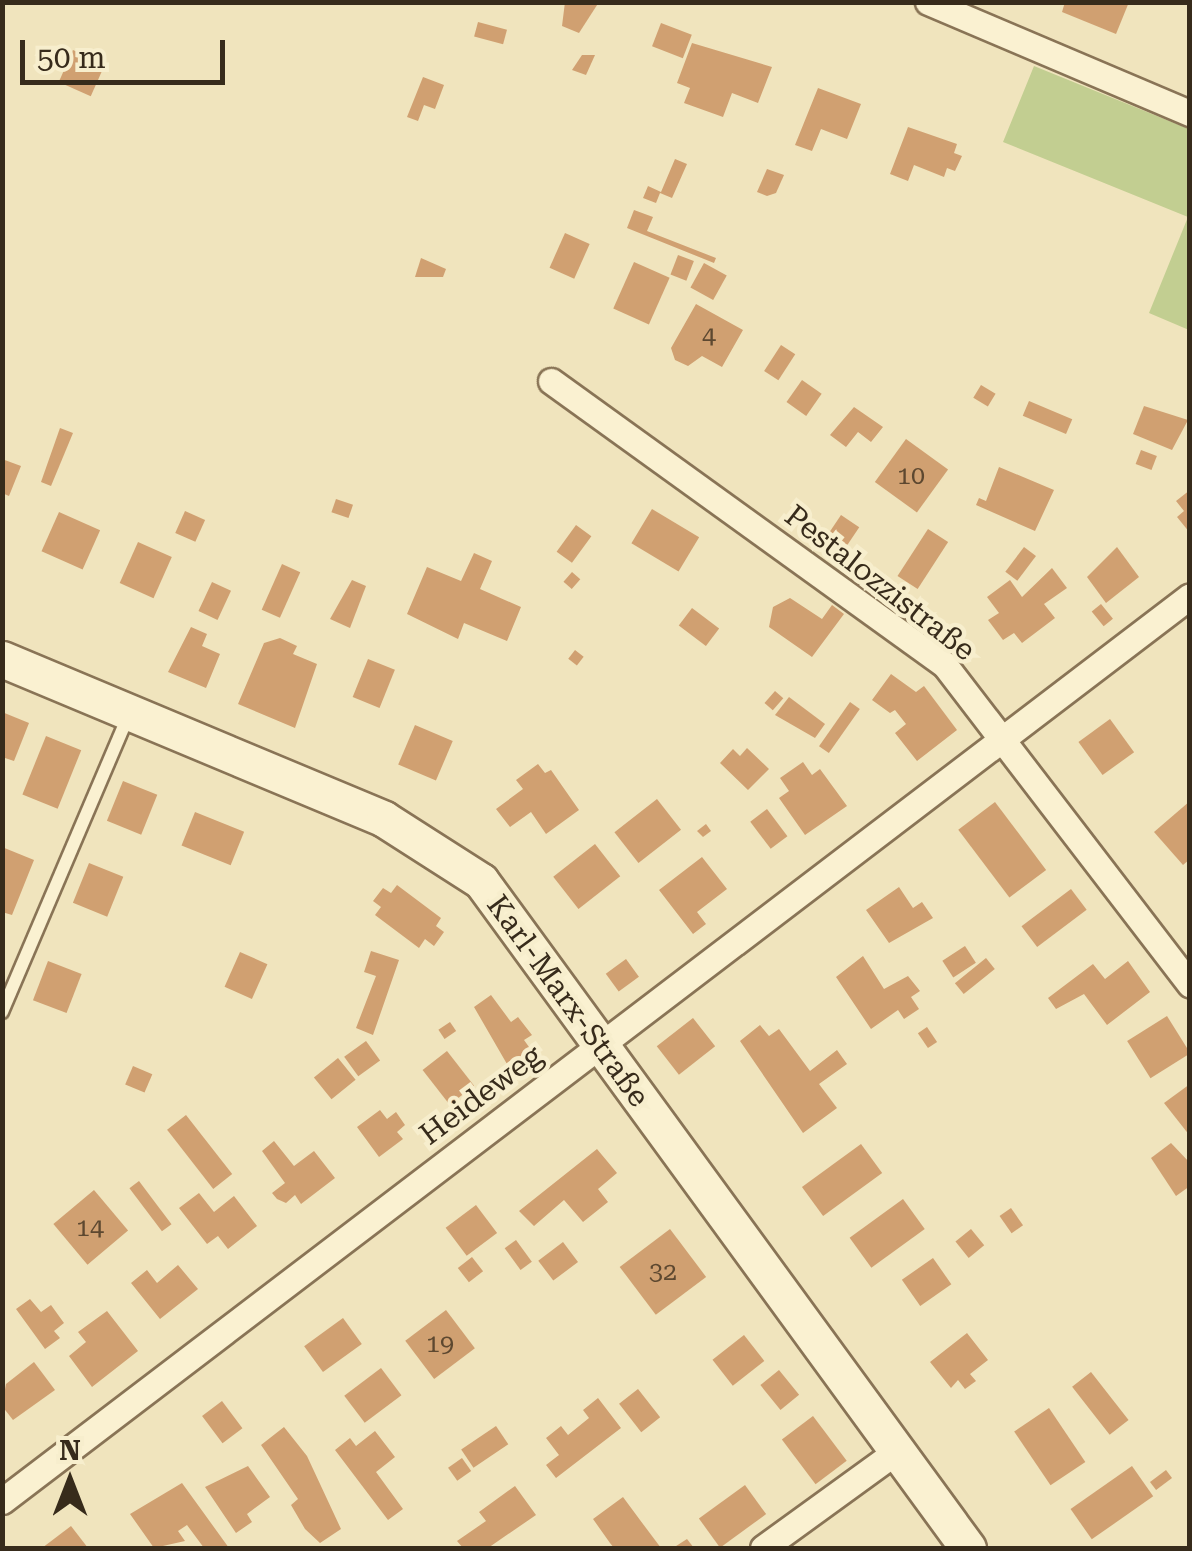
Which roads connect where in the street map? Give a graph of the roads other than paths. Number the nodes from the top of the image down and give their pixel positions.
1 (928, 2) edge
2 (1190, 112) edge
3 (551, 381) dead end
4 (1190, 596) edge
5 (2, 659) edge
6 (130, 712) junction
7 (1004, 738) junction
8 (1190, 985) edge
9 (2, 1012) edge
10 (598, 1046) junction
11 (896, 1451) junction
12 (2, 1501) edge
13 (956, 1544) edge
14 (763, 1548) edge

1 - 2 street
3 - 7 street, Pestalozzistraße
4 - 7 street, Heideweg
5 - 6 street, Karl-Marx-Straße
6 - 9 lane
6 - 10 street, Karl-Marx-Straße
7 - 8 street, Pestalozzistraße
7 - 10 street, Heideweg
10 - 11 street, Karl-Marx-Straße
10 - 12 street, Heideweg
11 - 13 street, Karl-Marx-Straße
11 - 14 street

